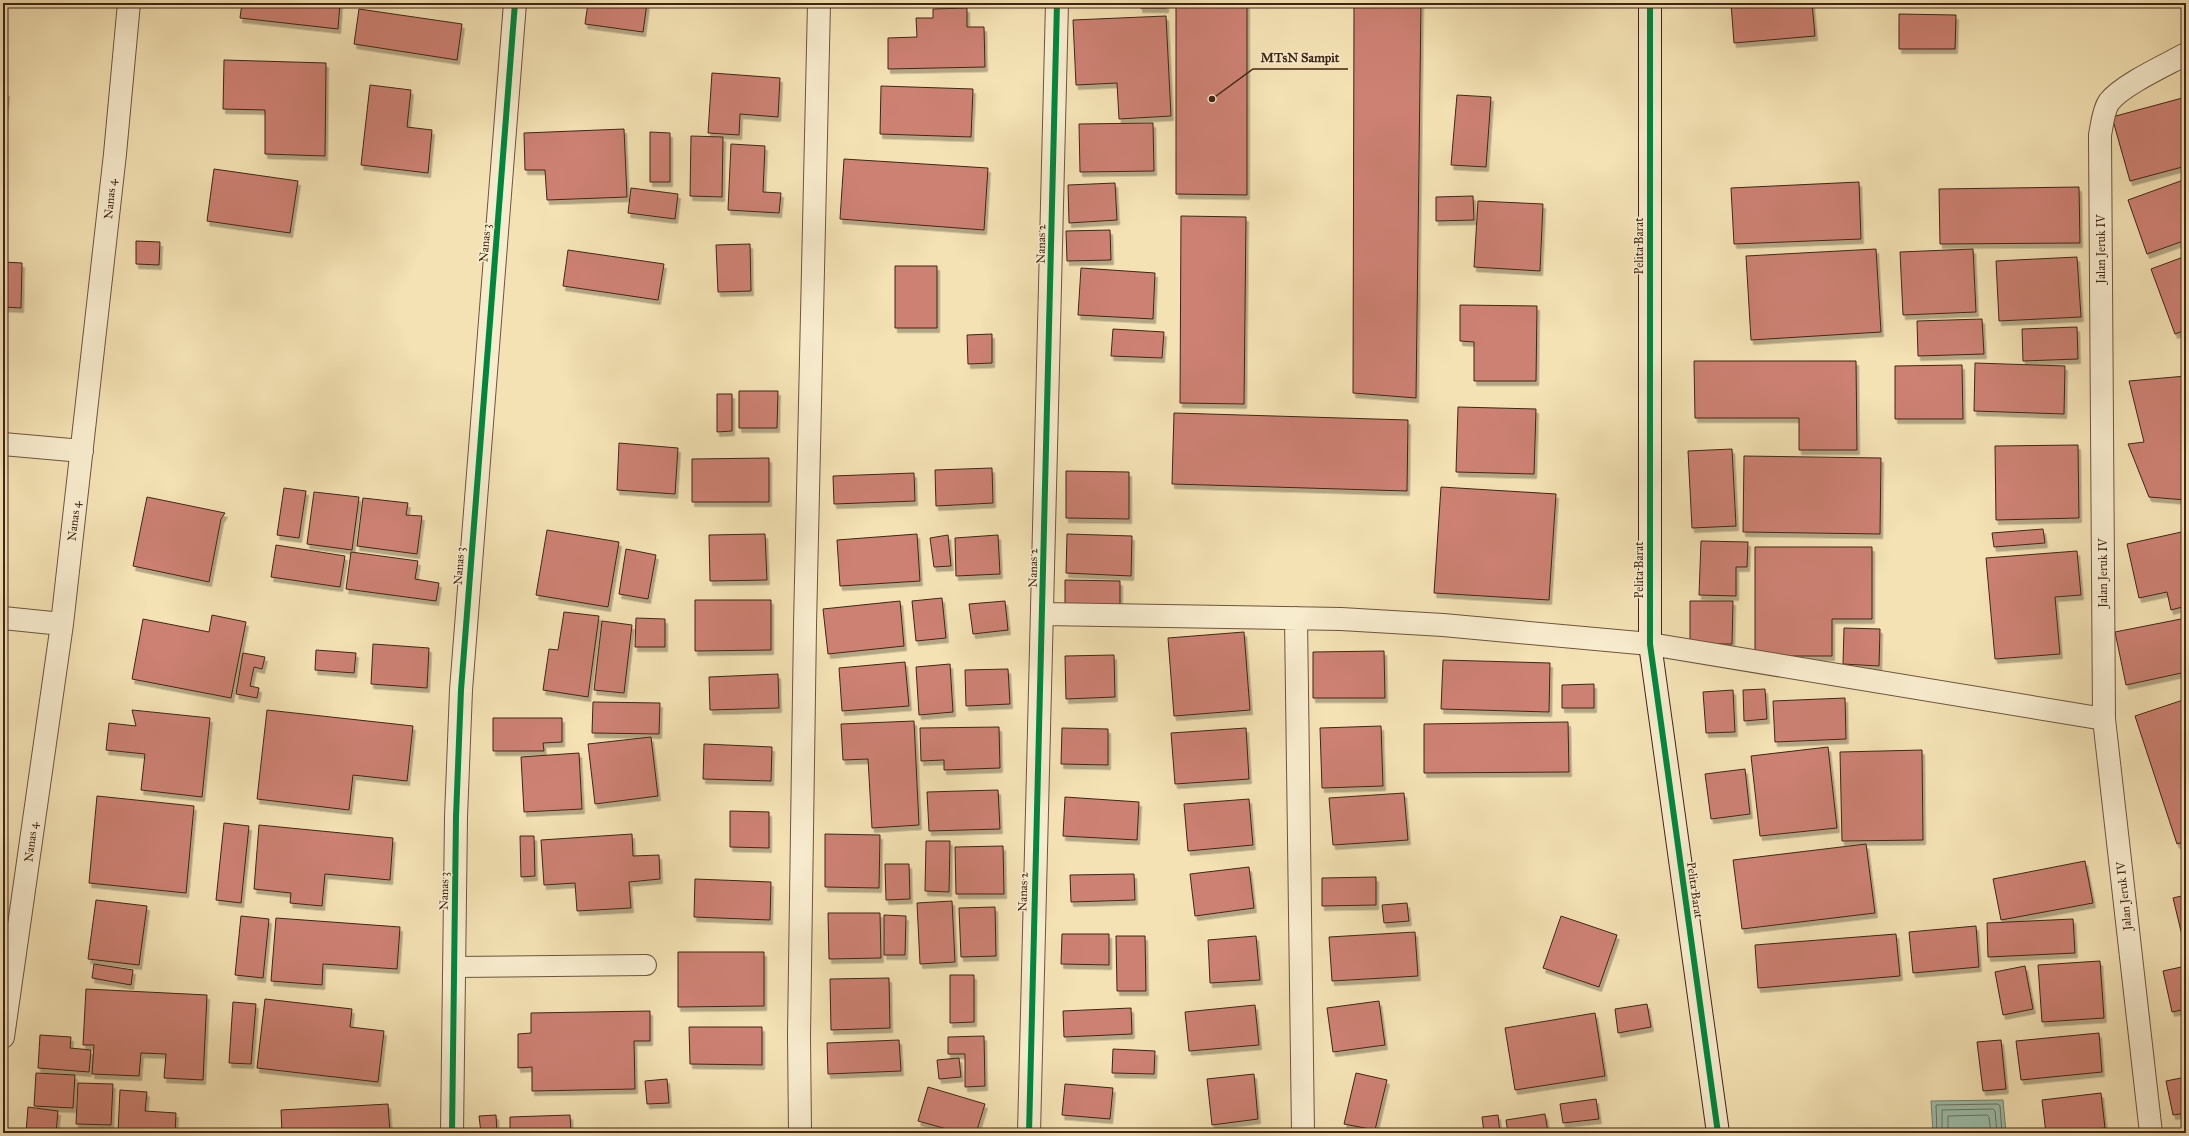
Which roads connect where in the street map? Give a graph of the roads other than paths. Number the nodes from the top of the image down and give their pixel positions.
1 (129, 3) edge
2 (515, 3) edge
3 (819, 3) edge
4 (1057, 3) edge
5 (1650, 3) edge
6 (2186, 54) edge
7 (3, 444) edge
8 (82, 451) junction
9 (1043, 614) junction
10 (3, 618) edge
11 (1296, 618) junction
12 (62, 624) junction
13 (1650, 644) junction
14 (2104, 719) junction
15 (12, 918) edge
16 (646, 965) dead end
17 (454, 967) junction
18 (3, 1037) edge
19 (452, 1133) edge
20 (800, 1133) edge
21 (1029, 1133) edge
22 (1303, 1133) edge
23 (1718, 1133) edge
24 (2151, 1133) edge

1 - 8 street, Nanas 4
2 - 17 street, Nanas 3
3 - 20 street
4 - 9 street, Nanas 2
5 - 13 street, Pelita Barat
6 - 14 street, Jalan Jeruk IV
7 - 8 street
8 - 12 street, Nanas 4
9 - 11 street
9 - 21 street, Nanas 2
10 - 12 street
11 - 13 street
11 - 22 street
12 - 15 street, Nanas 4
13 - 14 street
13 - 23 street, Pelita Barat
14 - 24 street, Jalan Jeruk IV
15 - 18 street, Nanas 4
16 - 17 lane
17 - 19 street, Nanas 3

